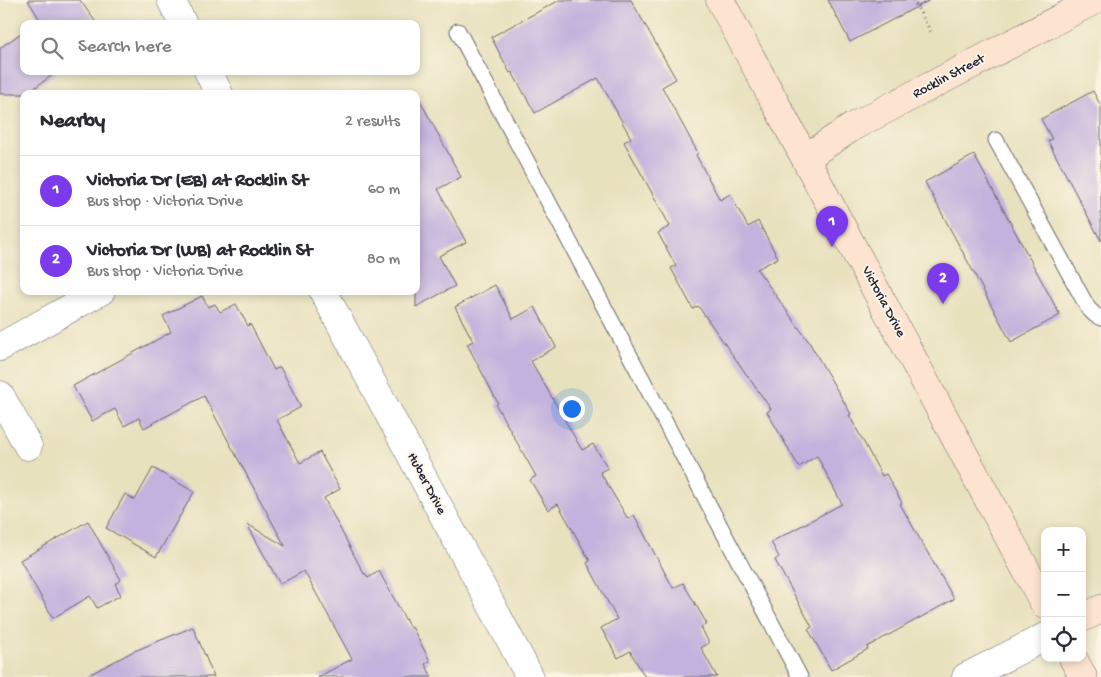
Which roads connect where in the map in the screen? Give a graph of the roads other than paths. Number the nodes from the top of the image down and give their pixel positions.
1 (171, 0) edge
2 (720, 0) edge
3 (1095, 0) edge
4 (181, 20) edge
5 (458, 31) dead end
6 (210, 75) edge
7 (218, 90) edge
8 (996, 140) dead end
9 (805, 158) junction
10 (94, 295) edge
11 (325, 295) edge
12 (1101, 318) edge
13 (0, 347) edge
14 (0, 395) edge
15 (28, 446) dead end
16 (1041, 598) edge
17 (1101, 609) edge
18 (1084, 617) edge
19 (1041, 639) edge
20 (1075, 662) edge
21 (530, 677) edge
22 (800, 677) edge
23 (966, 677) edge
24 (1083, 677) edge

1 - 4 street
2 - 9 main road, Victoria Drive
3 - 9 main road, Rocklin Street
5 - 22 lane
6 - 7 street
8 - 12 lane
9 - 16 main road, Victoria Drive
10 - 13 street
11 - 21 street, Huber Drive
14 - 15 street
17 - 18 main road
19 - 23 street
20 - 24 main road

